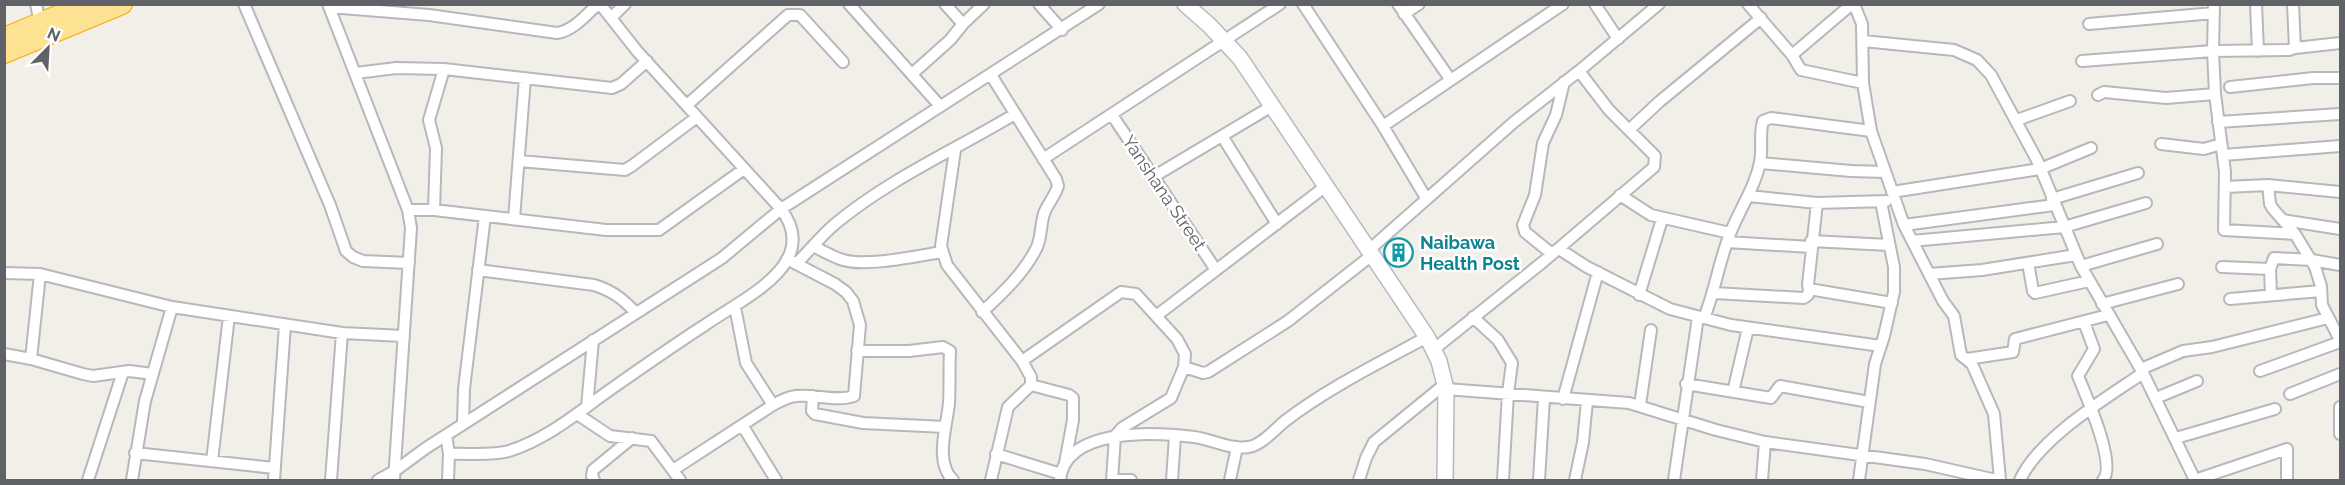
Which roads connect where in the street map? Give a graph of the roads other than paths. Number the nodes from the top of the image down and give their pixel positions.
1 (86, 4) edge
2 (122, 4) edge
3 (244, 4) edge
4 (599, 4) edge
5 (625, 4) edge
6 (849, 4) edge
7 (945, 4) edge
8 (984, 4) edge
9 (1039, 4) edge
10 (1099, 4) edge
11 (1185, 4) edge
12 (1280, 4) edge
13 (1303, 4) edge
14 (1398, 4) edge
15 (1419, 4) edge
16 (1563, 4) edge
17 (1595, 4) edge
18 (1659, 4) edge
19 (1748, 4) edge
20 (1853, 4) edge
21 (2256, 4) edge
22 (2293, 4) edge
23 (328, 6) edge
24 (2214, 9) edge
25 (38, 14) edge
26 (1404, 14) junction
27 (611, 18) junction
28 (1761, 18) junction
29 (963, 24) junction
30 (2090, 24) dead end
31 (1062, 30) junction
32 (4, 38) edge
33 (1618, 39) junction
34 (1225, 41) junction
35 (1863, 41) junction
36 (2340, 43) edge
37 (2295, 48) junction
38 (2213, 51) junction
39 (2258, 51) junction
40 (4, 53) edge
41 (1792, 55) junction
42 (647, 61) junction
43 (2082, 61) dead end
44 (843, 62) dead end
45 (444, 69) junction
46 (1580, 71) junction
47 (356, 74) junction
48 (912, 74) junction
49 (991, 75) junction
50 (525, 78) junction
51 (2340, 78) edge
52 (1450, 79) junction
53 (1564, 81) junction
54 (1863, 83) junction
55 (2230, 87) dead end
56 (2216, 94) junction
57 (2098, 95) dead end
58 (2070, 100) dead end
59 (687, 105) junction
60 (940, 106) junction
61 (1272, 106) junction
62 (1015, 114) junction
63 (2340, 114) edge
64 (1112, 115) junction
65 (697, 117) junction
66 (2017, 120) junction
67 (2218, 122) junction
68 (1383, 126) junction
69 (1629, 130) junction
70 (1871, 131) junction
71 (1222, 136) junction
72 (2161, 144) dead end
73 (2340, 146) edge
74 (2091, 148) dead end
75 (955, 150) junction
76 (2222, 150) junction
77 (1043, 159) junction
78 (519, 161) junction
79 (1760, 163) junction
80 (744, 169) junction
81 (2040, 169) junction
82 (1885, 172) junction
83 (2138, 173) dead end
84 (1154, 177) junction
85 (2268, 184) junction
86 (1326, 186) junction
87 (2226, 187) junction
88 (2340, 192) edge
89 (1620, 195) junction
90 (1749, 196) junction
91 (1893, 196) junction
92 (1426, 198) junction
93 (1881, 202) junction
94 (2053, 202) junction
95 (1818, 203) junction
96 (2146, 203) dead end
97 (781, 209) junction
98 (408, 210) junction
99 (434, 210) junction
100 (485, 216) junction
101 (514, 219) junction
102 (1662, 219) junction
103 (2283, 220) junction
104 (1277, 224) junction
105 (1904, 225) junction
106 (2064, 227) junction
107 (2340, 229) edge
108 (2295, 234) junction
109 (1728, 238) junction
110 (1912, 241) junction
111 (1811, 244) junction
112 (2157, 244) dead end
113 (1889, 245) junction
114 (813, 246) junction
115 (1555, 251) junction
116 (942, 252) junction
117 (1370, 253) junction
118 (2076, 255) junction
119 (2312, 260) junction
120 (792, 261) junction
121 (2028, 262) junction
122 (409, 263) junction
123 (2340, 265) edge
124 (2081, 266) junction
125 (2222, 267) dead end
126 (2270, 269) junction
127 (478, 270) junction
128 (1216, 270) junction
129 (1598, 272) junction
130 (4, 273) edge
131 (40, 274) junction
132 (1929, 274) junction
133 (2089, 281) junction
134 (2178, 284) dead end
135 (1809, 289) junction
136 (2321, 291) junction
137 (1714, 293) junction
138 (1640, 295) junction
139 (2271, 295) junction
140 (2230, 298) dead end
141 (1892, 303) junction
142 (2102, 304) junction
143 (172, 307) junction
144 (735, 307) junction
145 (982, 312) junction
146 (636, 313) junction
147 (2108, 315) junction
148 (229, 316) junction
149 (1156, 316) junction
150 (1473, 317) junction
151 (1701, 318) junction
152 (2328, 318) junction
153 (2085, 322) junction
154 (2340, 323) edge
155 (285, 325) junction
156 (1748, 328) junction
157 (1651, 330) dead end
158 (342, 333) junction
159 (404, 336) junction
160 (2339, 339) edge
161 (593, 340) junction
162 (1430, 343) junction
163 (1881, 346) junction
164 (857, 351) junction
165 (4, 354) edge
166 (31, 359) junction
167 (1967, 359) junction
168 (1022, 362) junction
169 (1184, 367) junction
170 (2142, 371) junction
171 (2260, 371) dead end
172 (123, 372) junction
173 (153, 374) junction
174 (2340, 374) edge
175 (2198, 381) dead end
176 (1686, 384) junction
177 (1031, 385) junction
178 (1445, 386) junction
179 (1733, 392) junction
180 (1508, 393) junction
181 (2290, 394) dead end
182 (813, 396) junction
183 (1544, 398) junction
184 (2156, 398) junction
185 (1563, 399) junction
186 (1587, 401) junction
187 (1869, 402) junction
188 (773, 405) junction
189 (1640, 405) junction
190 (587, 407) junction
191 (2340, 407) edge
192 (2091, 409) junction
193 (2275, 409) dead end
194 (577, 414) junction
195 (1681, 419) junction
196 (464, 423) junction
197 (742, 425) junction
198 (945, 427) junction
199 (446, 435) junction
200 (2340, 435) edge
201 (1115, 436) junction
202 (1175, 436) junction
203 (632, 438) junction
204 (2176, 438) junction
205 (1765, 442) junction
206 (1237, 447) junction
207 (135, 453) junction
208 (450, 454) junction
209 (996, 454) junction
210 (1863, 456) junction
211 (212, 461) junction
212 (1065, 462) junction
213 (274, 468) junction
214 (673, 470) junction
215 (395, 475) edge
216 (1060, 477) edge
217 (88, 480) edge
218 (132, 480) edge
219 (274, 480) edge
220 (331, 480) edge
221 (378, 480) edge
222 (448, 480) edge
223 (594, 480) edge
224 (680, 480) edge
225 (776, 480) edge
226 (954, 480) edge
227 (990, 480) edge
228 (1112, 480) edge
229 (1131, 480) edge
230 (1172, 480) edge
231 (1230, 480) edge
232 (1359, 480) edge
233 (1445, 480) edge
234 (1503, 480) edge
235 (1539, 480) edge
236 (1575, 480) edge
237 (1674, 480) edge
238 (1762, 480) edge
239 (1859, 480) edge
240 (1998, 480) edge
241 (2020, 480) edge
242 (2103, 480) edge
243 (2195, 480) edge
244 (2287, 480) edge

1 - 25 highway
2 - 40 highway
3 - 122 street
4 - 23 street
4 - 27 street
5 - 27 street
6 - 48 street
7 - 29 street
8 - 29 street
9 - 31 street
10 - 31 street
11 - 34 street
12 - 34 street
13 - 68 street
14 - 26 street
15 - 26 street
16 - 52 street
17 - 33 street
18 - 33 street
19 - 28 street
20 - 35 street
20 - 41 street
21 - 39 street
22 - 37 street
23 - 47 street
24 - 30 street
24 - 38 street
25 - 32 highway
26 - 52 street
27 - 42 street
28 - 41 street
28 - 69 street
29 - 48 street
31 - 49 street
33 - 46 street
34 - 61 street
34 - 64 street
35 - 54 street
35 - 66 street
36 - 37 street
37 - 39 street
38 - 39 street
38 - 43 street
38 - 56 street
41 - 54 street
42 - 50 street
42 - 59 street
44 - 59 street
45 - 47 street
45 - 50 street
45 - 99 street
46 - 53 street
46 - 69 street
47 - 98 street
48 - 60 street
49 - 60 street
49 - 62 street
50 - 78 street
51 - 55 street
52 - 68 street
53 - 92 street
53 - 115 street
54 - 70 street
56 - 57 street
56 - 67 street
58 - 66 street
59 - 65 street
60 - 97 street
61 - 71 street
61 - 86 street
62 - 75 street
62 - 77 street
63 - 67 street
64 - 77 street
64 - 84 street, Yanshana Street
65 - 78 street
65 - 80 street
66 - 81 street
67 - 76 street
68 - 92 street
69 - 89 street
70 - 79 street
70 - 82 street
71 - 84 street
71 - 104 street
72 - 76 street
73 - 76 street
74 - 81 street
75 - 114 street
75 - 116 street
76 - 87 street
77 - 145 street
78 - 101 street
79 - 82 street
79 - 90 street
80 - 97 street
80 - 101 street
81 - 91 street
81 - 94 street
82 - 91 street
83 - 94 street
84 - 128 street, Yanshana Street
85 - 87 street
85 - 88 street
85 - 103 street
86 - 104 street
86 - 117 street
87 - 108 street
89 - 102 street
89 - 115 street
90 - 95 street
90 - 109 street
91 - 93 street
91 - 105 street
92 - 117 street
93 - 95 street
93 - 113 street
94 - 105 street
94 - 106 street
95 - 111 street
96 - 106 street
97 - 120 street
97 - 146 street
98 - 99 street
98 - 122 street
99 - 100 street
100 - 101 street
100 - 127 street
102 - 109 street
102 - 138 street
103 - 107 street
103 - 108 street
104 - 128 street
105 - 110 street
106 - 110 street
106 - 118 street
108 - 119 street
109 - 111 street
109 - 137 street
110 - 132 street
111 - 113 street
111 - 135 street
112 - 124 street
113 - 141 street
114 - 116 street
114 - 120 street
115 - 129 street
115 - 150 street
116 - 145 street
117 - 162 street
117 - 169 street
118 - 121 street
118 - 124 street
119 - 123 street
119 - 126 street
119 - 136 street
120 - 144 street
120 - 164 street
121 - 132 street
121 - 133 street
122 - 159 street
124 - 133 street
125 - 126 street
126 - 139 street
127 - 146 street
127 - 196 street
128 - 149 street
129 - 138 street
129 - 185 street
130 - 131 street
131 - 143 street
131 - 166 street
132 - 167 street
133 - 142 street
134 - 142 street
135 - 137 street
135 - 141 street
136 - 139 street
136 - 152 street
137 - 151 street
138 - 151 street
139 - 140 street
141 - 163 street
142 - 147 street
143 - 148 street
143 - 173 street
144 - 188 street
144 - 190 street
145 - 168 street
146 - 161 street
147 - 153 street
147 - 170 street
148 - 155 street
148 - 211 street
149 - 168 street
149 - 169 street
150 - 162 street
150 - 180 street
151 - 156 street
151 - 176 street
152 - 160 street
152 - 170 street
153 - 167 street
153 - 192 street
154 - 160 street
155 - 158 street
155 - 213 street
156 - 163 street
156 - 179 street
157 - 189 street
158 - 159 street
158 - 220 street
159 - 215 street
160 - 171 street
161 - 190 street
161 - 196 street
162 - 178 street
162 - 206 street
163 - 187 street
164 - 182 street
164 - 198 street
165 - 166 street
166 - 172 street
167 - 240 street
168 - 177 street
169 - 201 street
170 - 184 street
170 - 192 street
172 - 173 street
172 - 217 street
173 - 207 street
174 - 181 street
175 - 184 street
176 - 179 street
176 - 195 street
177 - 209 street
177 - 212 street
178 - 180 street
178 - 232 street
178 - 233 street
179 - 187 street
180 - 183 street
180 - 234 street
182 - 188 street
182 - 198 street
183 - 185 street
183 - 235 street
184 - 204 street
185 - 186 street
186 - 189 street
186 - 236 street
187 - 210 street
188 - 197 street
189 - 195 street
190 - 194 street
191 - 200 street
192 - 241 street
192 - 242 street
193 - 204 street
194 - 203 street
194 - 208 street
195 - 205 street
195 - 237 street
196 - 199 street
197 - 214 street
197 - 225 street
198 - 226 street
199 - 208 street
199 - 215 street
201 - 202 street
201 - 212 street
201 - 228 street
202 - 206 street
202 - 230 street
203 - 214 street
203 - 223 street
204 - 243 street
205 - 210 street
205 - 238 street
206 - 231 street
207 - 211 street
207 - 218 street
208 - 222 street
209 - 216 street
209 - 227 street
210 - 239 street
210 - 240 street
211 - 213 street
212 - 216 street
213 - 219 street
214 - 224 street
215 - 221 street
228 - 229 street
243 - 244 street

